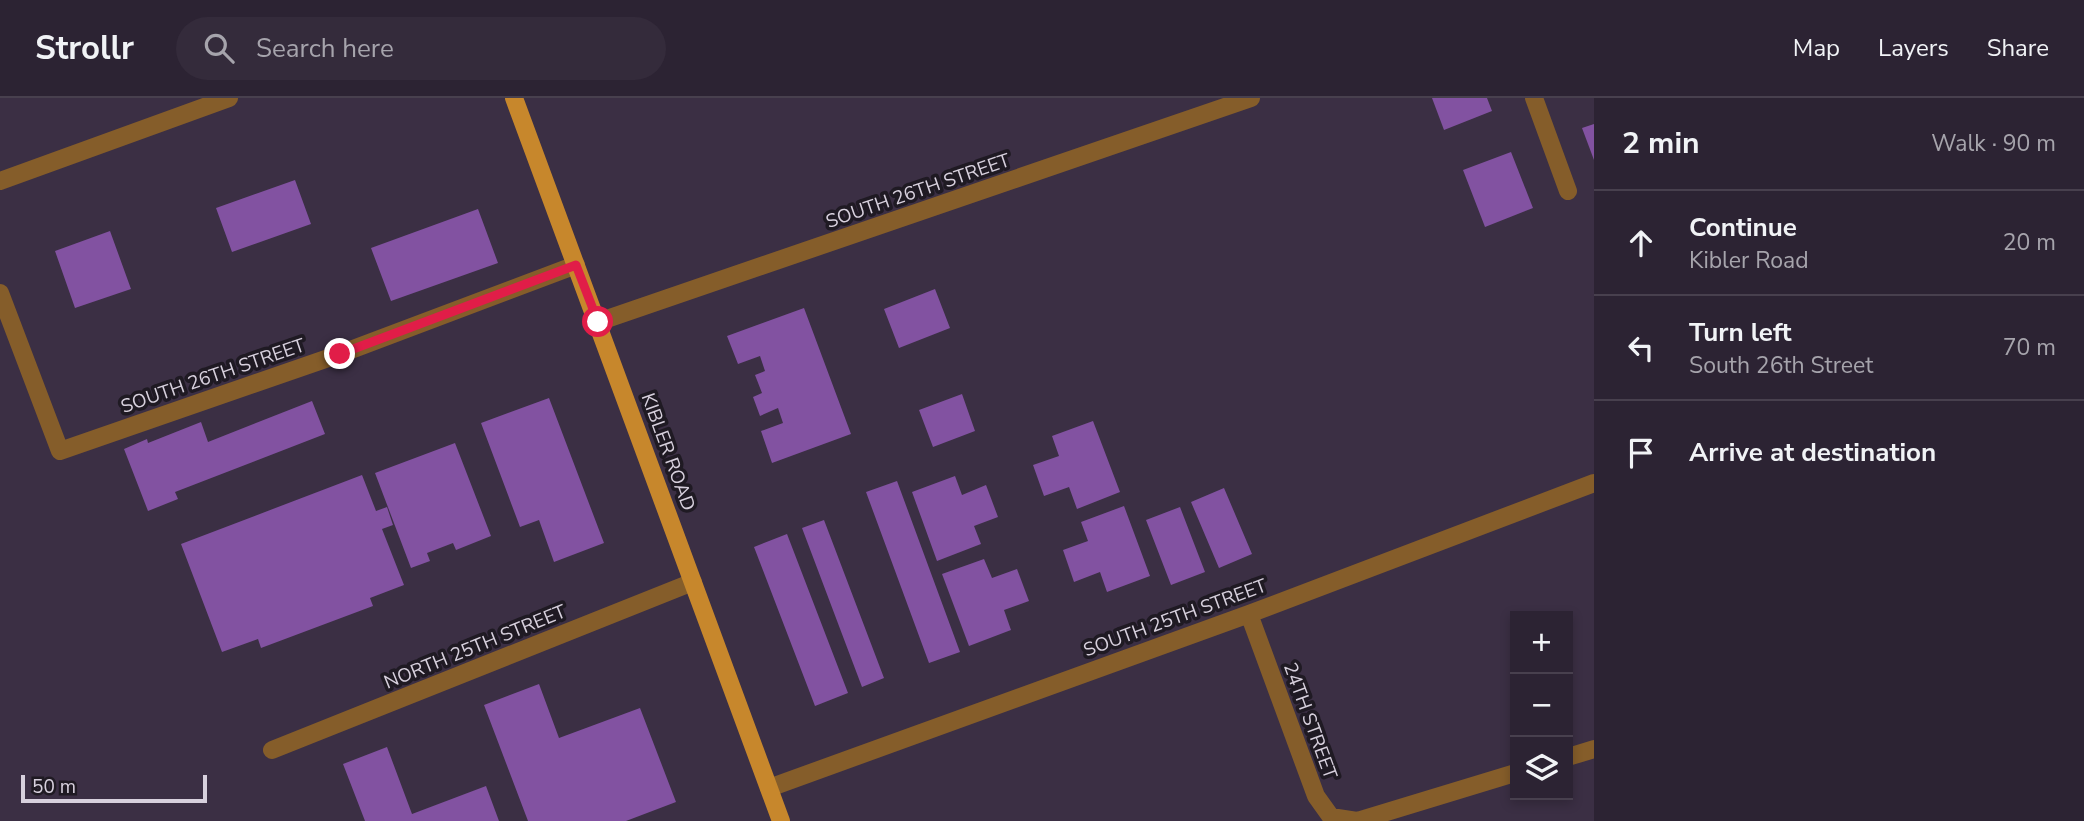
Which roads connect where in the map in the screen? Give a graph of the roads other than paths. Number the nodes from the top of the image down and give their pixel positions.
1 (229, 98) edge
2 (514, 98) edge
3 (1251, 98) edge
4 (1534, 98) edge
5 (0, 181) edge
6 (1568, 191) dead end
7 (576, 265) junction
8 (0, 293) edge
9 (598, 322) junction
10 (1594, 483) edge
11 (694, 582) junction
12 (1249, 614) junction
13 (1594, 749) edge
14 (272, 750) dead end
15 (1573, 755) edge
16 (1510, 775) edge
17 (769, 788) junction
18 (781, 821) edge

1 - 5 street
2 - 7 main road, KIBLER ROAD
3 - 9 street, SOUTH 26TH STREET
4 - 6 street
7 - 8 street, SOUTH 26TH STREET
7 - 9 main road, KIBLER ROAD
9 - 11 main road, KIBLER ROAD
10 - 12 street, SOUTH 25TH STREET
11 - 14 street, NORTH 25TH STREET
11 - 17 main road, KIBLER ROAD
12 - 16 street, 24TH STREET
12 - 17 street, SOUTH 25TH STREET
13 - 15 street
17 - 18 main road, KIBLER ROAD

